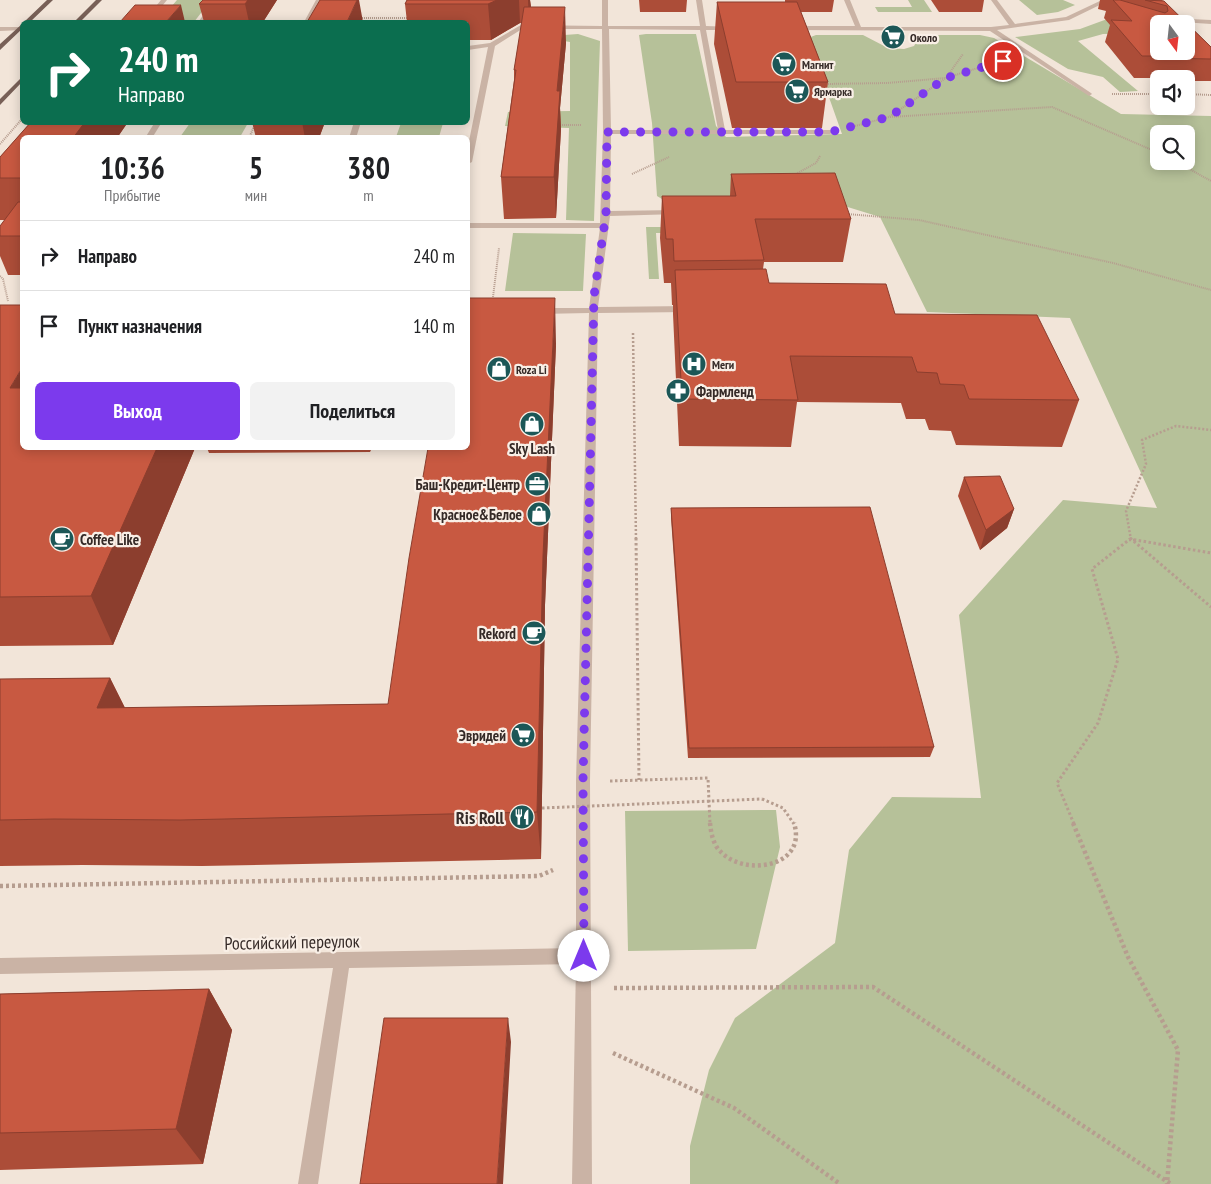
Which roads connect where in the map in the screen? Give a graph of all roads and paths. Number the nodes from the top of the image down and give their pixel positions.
1 (50, 0) edge
2 (99, 0) edge
3 (164, 0) edge
4 (218, 0) edge
5 (319, 0) edge
6 (605, 0) edge
7 (699, 0) edge
8 (847, 0) edge
9 (994, 0) edge
10 (1105, 1) edge
11 (1113, 5) dead end
12 (1089, 10) junction
13 (1098, 12) dead end
14 (358, 13) dead end
15 (312, 14) junction
16 (363, 18) junction
17 (411, 18) dead end
18 (29, 20) edge
19 (79, 20) edge
20 (148, 20) edge
21 (202, 20) edge
22 (308, 20) edge
23 (1195, 20) edge
24 (1211, 22) edge
25 (1013, 26) junction
26 (605, 27) junction
27 (703, 27) junction
28 (20, 28) edge
29 (742, 28) edge
30 (781, 28) edge
31 (859, 28) junction
32 (0, 29) edge
33 (20, 29) edge
34 (991, 29) junction
35 (492, 45) junction
36 (0, 48) edge
37 (470, 48) edge
38 (1029, 54) junction
39 (946, 78) junction
40 (20, 81) edge
41 (821, 84) edge
42 (1089, 94) joint
43 (1150, 94) edge
44 (1195, 94) edge
45 (1211, 94) edge
46 (0, 103) edge
47 (889, 117) junction
48 (20, 121) edge
49 (550, 125) edge
50 (607, 128) junction
51 (830, 132) joint
52 (722, 133) junction
53 (0, 144) edge
54 (823, 148) dead end
55 (1150, 150) edge
56 (470, 152) edge
57 (1192, 170) edge
58 (792, 176) edge
59 (1211, 180) edge
60 (689, 212) edge
61 (841, 213) edge
62 (604, 220) junction
63 (470, 225) edge
64 (502, 226) junction
65 (0, 276) edge
66 (1211, 290) edge
67 (492, 297) edge
68 (8, 301) dead end
69 (700, 309) edge
70 (594, 311) junction
71 (526, 312) edge
72 (633, 327) dead end
73 (1211, 430) edge
74 (1130, 539) junction
75 (1211, 553) edge
76 (1211, 607) edge
77 (639, 780) junction
78 (583, 781) junction
79 (542, 808) dead end
80 (554, 870) dead end
81 (0, 886) edge
82 (584, 956) junction
83 (342, 962) junction
84 (0, 966) edge
85 (584, 990) junction
86 (583, 1038) junction
87 (1169, 1183) edge
88 (308, 1184) edge
89 (582, 1184) edge
90 (840, 1184) edge

1 - 18 main road
2 - 19 main road
3 - 20 street
4 - 21 street
5 - 15 street
6 - 26 street
7 - 27 street
8 - 31 street
9 - 25 street
10 - 11 street
10 - 12 street
12 - 13 street
12 - 25 street
14 - 16 path
15 - 16 path
15 - 22 street
16 - 17 path
23 - 24 street
25 - 34 street
26 - 27 street
26 - 35 street
26 - 50 street
27 - 29 street
27 - 52 street
28 - 32 street
30 - 31 street
31 - 34 street
33 - 36 main road
34 - 38 street
34 - 39 path
35 - 37 street
35 - 56 street
38 - 39 path
38 - 42 street
39 - 41 path
39 - 47 path
40 - 46 main road
42 - 43 path
44 - 45 path
47 - 51 path
47 - 55 path
48 - 53 path
49 - 50 path
50 - 52 street
50 - 62 street
51 - 52 street
54 - 58 path
57 - 59 path
60 - 62 street
61 - 66 path
62 - 64 street
62 - 70 street
63 - 64 street
64 - 67 path
65 - 68 path
69 - 70 street
70 - 71 street
70 - 78 street
72 - 77 path
73 - 74 path
74 - 75 path
74 - 76 path
74 - 87 path
77 - 78 path
77 - 79 path, bridge
78 - 82 street
80 - 81 path
82 - 83 street, Российский переулок
82 - 85 street
83 - 84 street, Российский переулок
83 - 88 street
85 - 86 street
85 - 87 path
86 - 89 street
86 - 90 path

